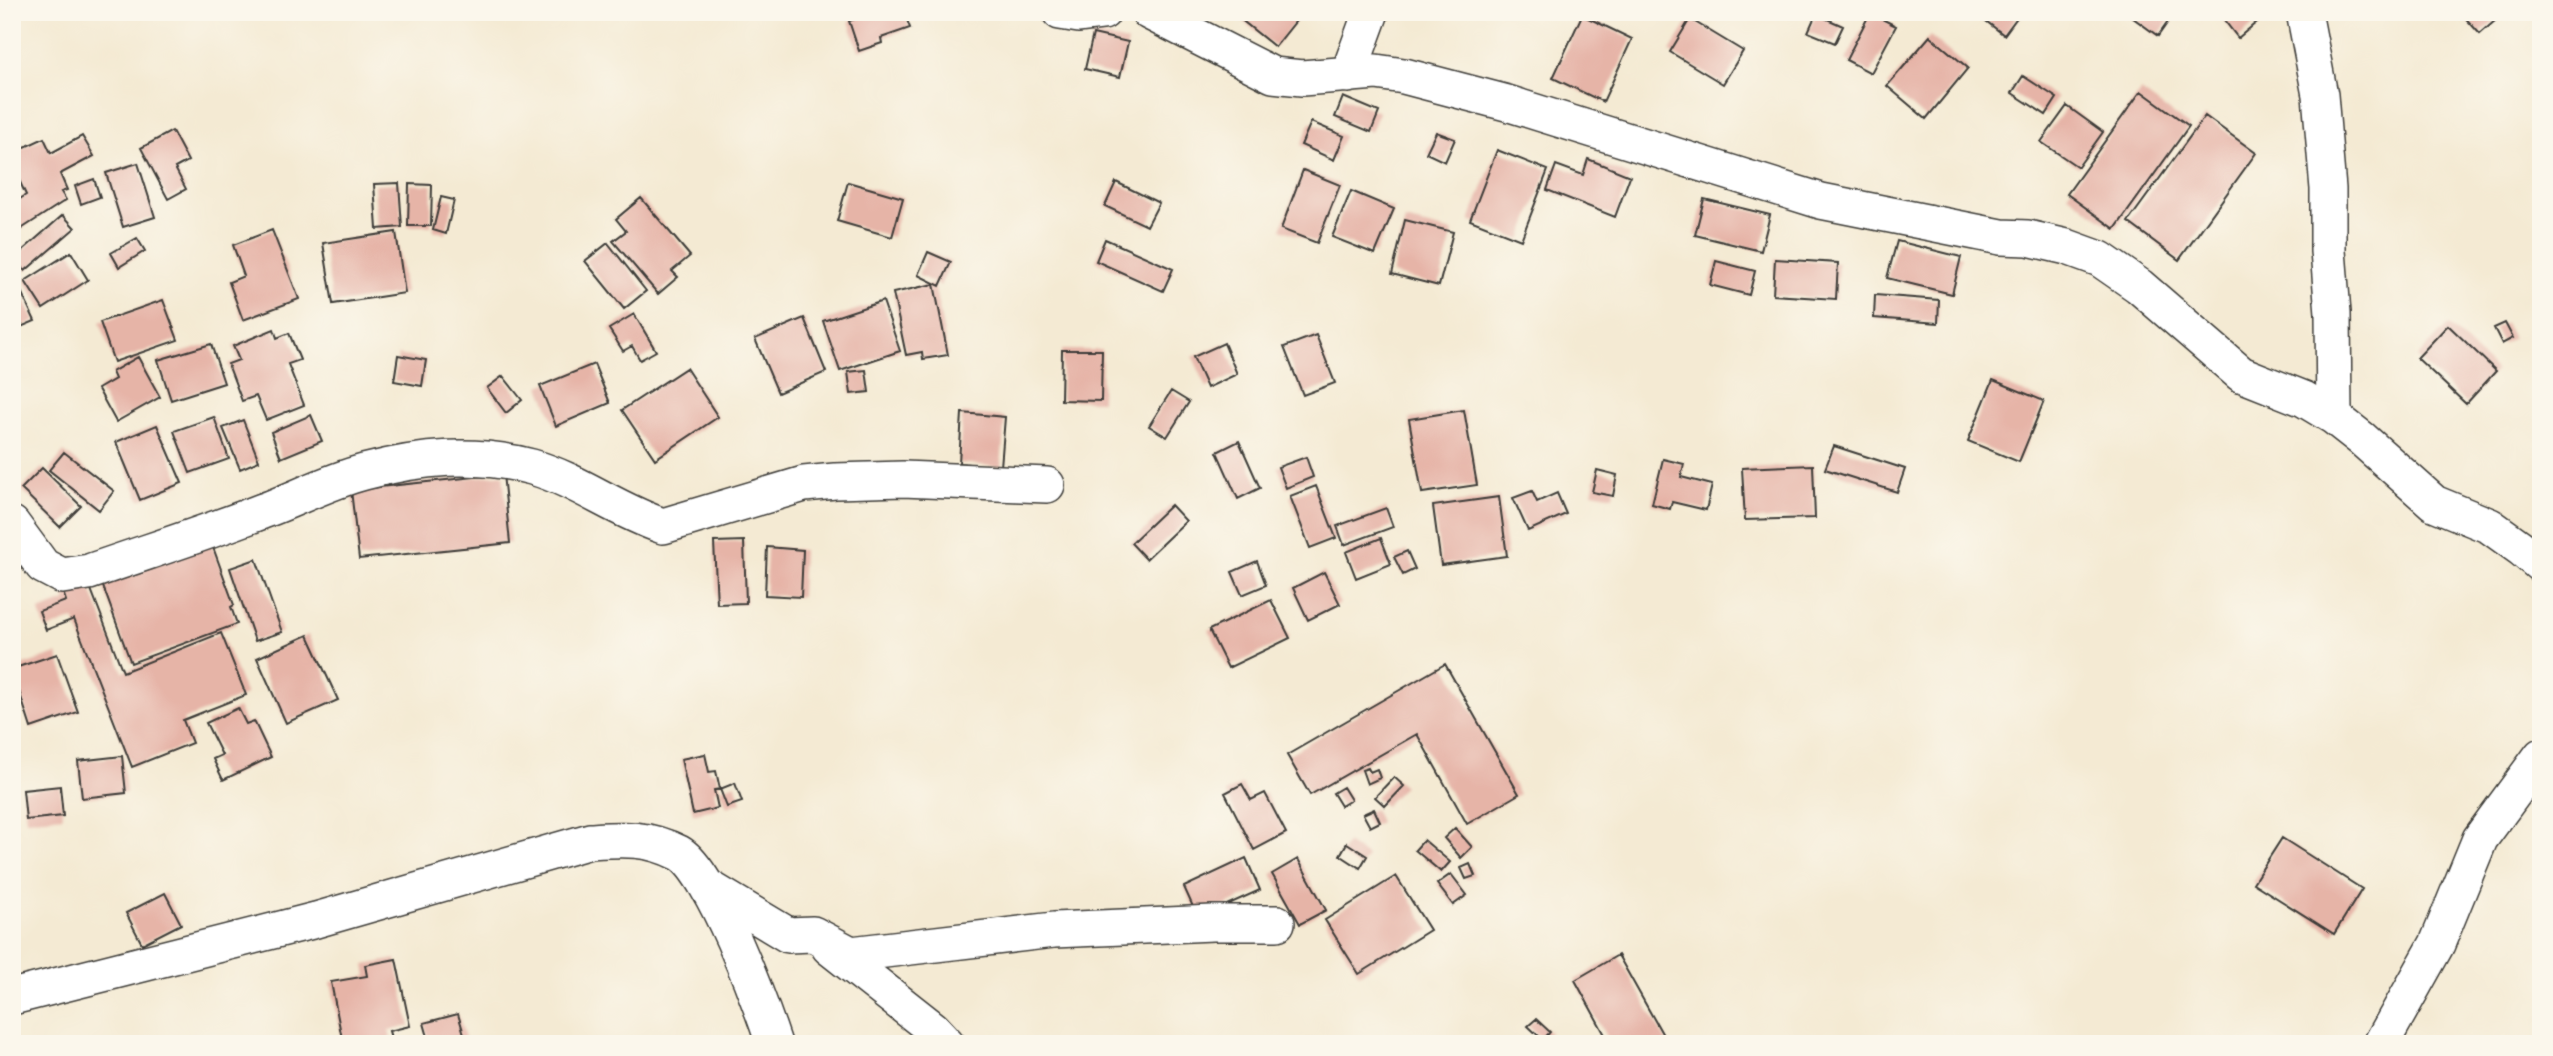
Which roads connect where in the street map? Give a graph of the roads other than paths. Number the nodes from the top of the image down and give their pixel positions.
1 (1060, 12) edge
2 (1103, 12) edge
3 (1149, 12) edge
4 (1371, 12) edge
5 (2304, 12) edge
6 (1348, 75) junction
7 (2334, 417) junction
8 (1047, 485) dead end
9 (12, 524) edge
10 (2541, 565) edge
11 (2541, 757) edge
12 (708, 887) junction
13 (1277, 923) dead end
14 (813, 934) junction
15 (12, 997) edge
16 (774, 1044) edge
17 (947, 1044) edge
18 (2381, 1044) edge

1 - 2 street
3 - 6 street
4 - 6 street
5 - 7 street
6 - 7 street
7 - 10 street
8 - 9 street
11 - 18 street
12 - 14 street
12 - 15 street
12 - 16 street
13 - 14 street
14 - 17 street

